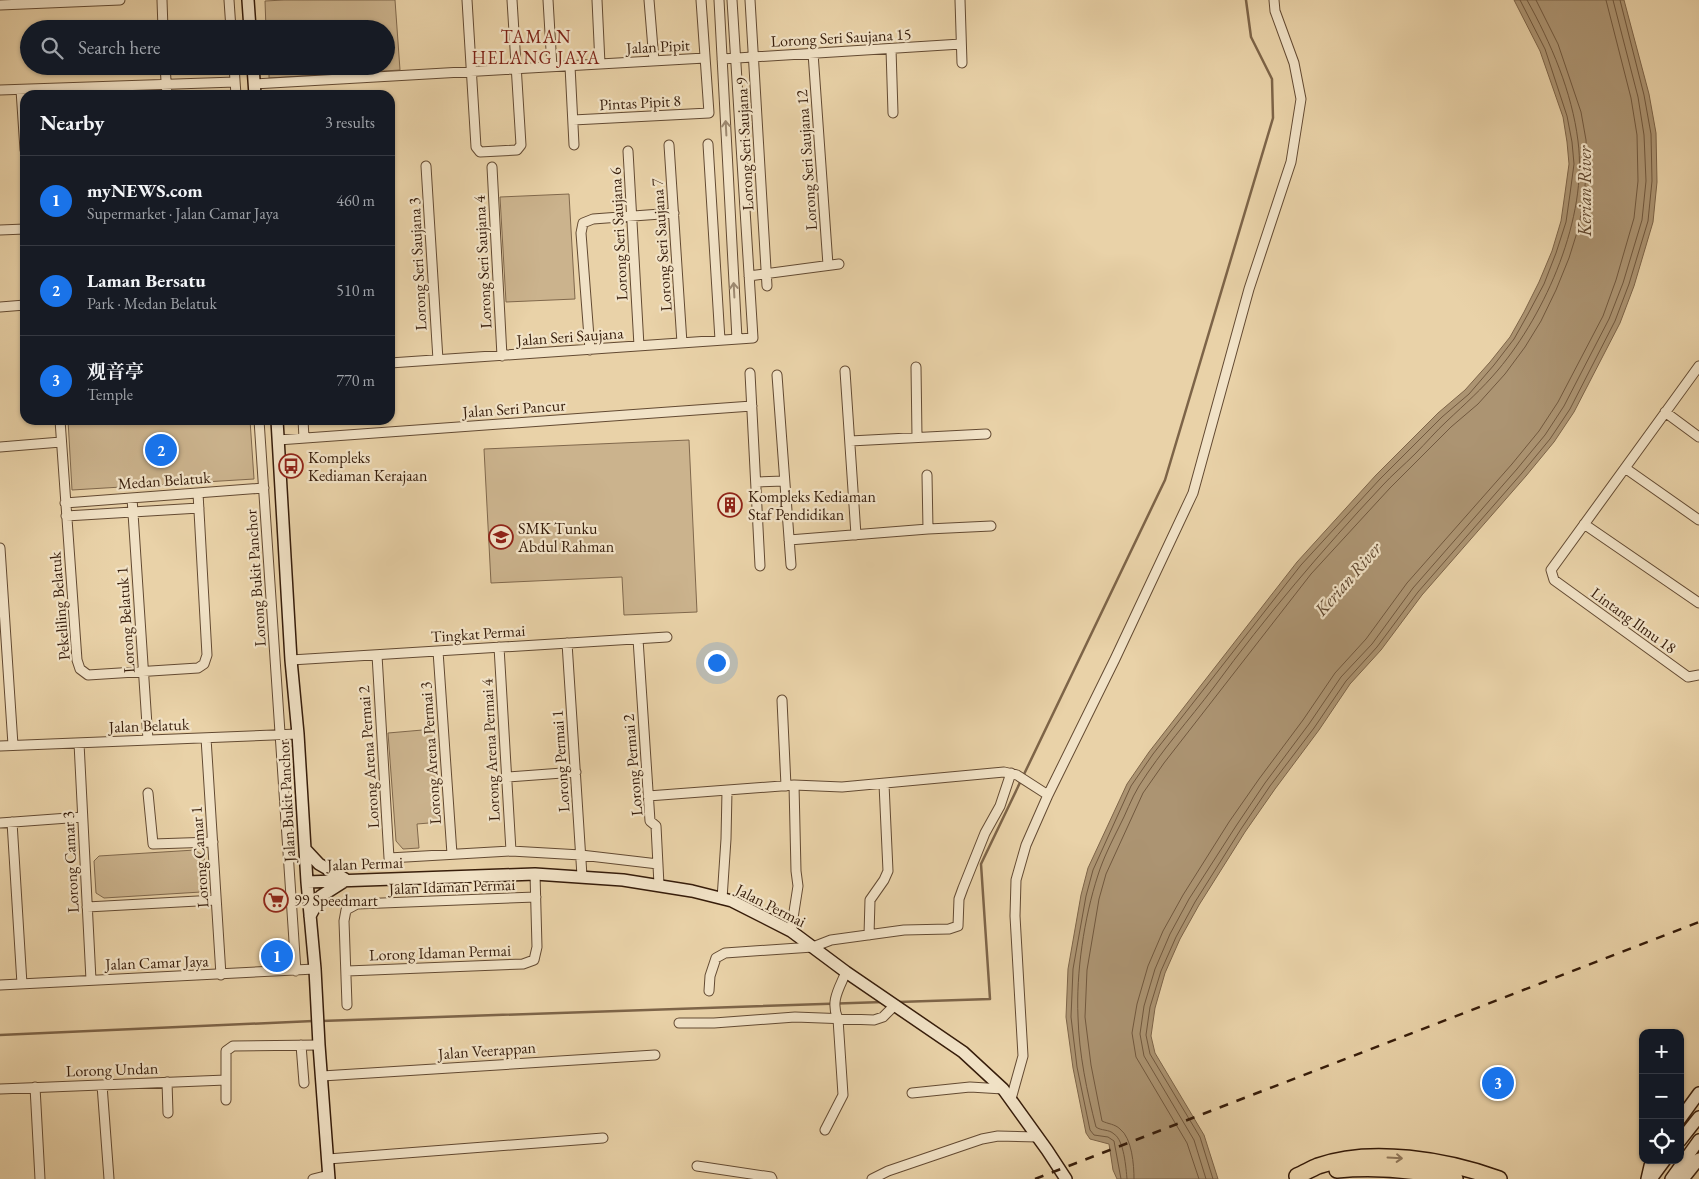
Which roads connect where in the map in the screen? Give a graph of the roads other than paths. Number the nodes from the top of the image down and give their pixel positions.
1 (120, 0) edge
2 (162, 0) edge
3 (229, 0) edge
4 (248, 0) edge
5 (467, 0) edge
6 (512, 0) edge
7 (548, 0) edge
8 (597, 0) edge
9 (649, 0) edge
10 (702, 0) edge
11 (719, 0) edge
12 (732, 0) edge
13 (750, 0) edge
14 (960, 0) edge
15 (1274, 0) edge
16 (0, 5) edge
17 (163, 20) edge
18 (230, 20) edge
19 (249, 20) edge
20 (961, 44) junction
21 (891, 49) junction
22 (813, 53) junction
23 (754, 57) junction
24 (705, 58) junction
25 (736, 58) junction
26 (722, 59) junction
27 (654, 61) junction
28 (962, 63) dead end
29 (600, 64) junction
30 (570, 66) junction
31 (552, 67) junction
32 (516, 69) junction
33 (471, 72) junction
34 (166, 75) edge
35 (235, 75) edge
36 (253, 75) edge
37 (235, 82) junction
38 (166, 84) junction
39 (0, 90) edge
40 (21, 90) edge
41 (103, 90) edge
42 (167, 90) edge
43 (236, 90) edge
44 (254, 90) edge
45 (893, 113) dead end
46 (573, 120) junction
47 (708, 144) dead end
48 (574, 145) dead end
49 (669, 145) dead end
50 (628, 151) dead end
51 (426, 166) dead end
52 (492, 166) dead end
53 (674, 213) junction
54 (632, 216) junction
55 (20, 229) edge
56 (0, 230) edge
57 (839, 264) dead end
58 (828, 265) junction
59 (767, 272) junction
60 (749, 276) junction
61 (766, 286) dead end
62 (20, 305) edge
63 (0, 307) edge
64 (737, 339) junction
65 (720, 340) junction
66 (682, 343) junction
67 (639, 346) junction
68 (590, 350) junction
69 (502, 356) junction
70 (438, 360) junction
71 (395, 363) edge
72 (1699, 366) edge
73 (916, 367) dead end
74 (845, 371) dead end
75 (750, 373) dead end
76 (777, 375) dead end
77 (752, 406) junction
78 (1665, 412) junction
79 (60, 425) edge
80 (259, 425) edge
81 (277, 425) edge
82 (303, 425) edge
83 (986, 434) dead end
84 (1699, 436) edge
85 (916, 437) junction
86 (304, 438) junction
87 (278, 440) junction
88 (850, 441) junction
89 (61, 442) junction
90 (0, 447) edge
91 (1625, 468) junction
92 (927, 475) dead end
93 (784, 481) junction
94 (756, 482) junction
95 (264, 488) junction
96 (198, 493) junction
97 (132, 498) junction
98 (66, 502) junction
99 (199, 508) junction
100 (133, 512) junction
101 (66, 516) junction
102 (1699, 520) edge
103 (1584, 524) junction
104 (992, 526) dead end
105 (928, 529) junction
106 (856, 535) junction
107 (789, 540) junction
108 (0, 548) edge
109 (790, 565) dead end
110 (760, 566) dead end
111 (1699, 603) edge
112 (667, 637) dead end
113 (638, 639) junction
114 (567, 643) junction
115 (499, 647) junction
116 (438, 651) junction
117 (377, 655) junction
118 (292, 660) junction
119 (144, 672) junction
120 (1699, 674) edge
121 (782, 700) dead end
122 (282, 734) junction
123 (298, 734) junction
124 (206, 738) junction
125 (148, 740) junction
126 (79, 743) junction
127 (13, 745) junction
128 (0, 746) edge
129 (576, 772) junction
130 (1014, 774) junction
131 (507, 777) junction
132 (884, 784) junction
133 (790, 786) junction
134 (726, 790) junction
135 (1045, 792) junction
136 (148, 793) dead end
137 (648, 796) junction
138 (82, 816) junction
139 (12, 822) junction
140 (0, 823) edge
141 (213, 842) junction
142 (305, 849) junction
143 (511, 851) junction
144 (452, 854) junction
145 (581, 855) junction
146 (658, 864) junction
147 (535, 874) junction
148 (582, 876) junction
149 (347, 880) junction
150 (307, 882) junction
151 (659, 885) junction
152 (536, 897) junction
153 (722, 899) junction
154 (216, 900) junction
155 (87, 907) junction
156 (310, 916) junction
157 (791, 931) junction
158 (869, 934) junction
159 (813, 947) junction
160 (315, 969) junction
161 (296, 971) junction
162 (347, 971) junction
163 (846, 972) junction
164 (222, 975) junction
165 (91, 980) junction
166 (22, 984) junction
167 (0, 985) edge
168 (709, 991) dead end
169 (347, 1005) dead end
170 (895, 1005) junction
171 (838, 1019) junction
172 (679, 1023) dead end
173 (301, 1045) junction
174 (319, 1045) junction
175 (655, 1055) dead end
176 (322, 1076) junction
177 (226, 1080) junction
178 (167, 1082) junction
179 (304, 1083) dead end
180 (102, 1085) junction
181 (35, 1087) junction
182 (0, 1089) edge
183 (1003, 1089) junction
184 (912, 1093) dead end
185 (1699, 1094) edge
186 (1011, 1099) junction
187 (226, 1100) dead end
188 (168, 1113) dead end
189 (1684, 1114) edge
190 (1699, 1117) edge
191 (825, 1130) dead end
192 (1684, 1136) edge
193 (1038, 1137) junction
194 (603, 1138) dead end
195 (1699, 1140) edge
196 (328, 1159) junction
197 (1699, 1159) edge
198 (1651, 1164) edge
199 (1662, 1164) edge
200 (697, 1166) dead end
201 (329, 1177) edge
202 (1292, 1177) edge
203 (40, 1179) edge
204 (109, 1179) edge
205 (312, 1179) edge
206 (772, 1179) edge
207 (872, 1179) edge
208 (1066, 1179) edge
209 (1454, 1179) edge
210 (1498, 1179) edge
211 (1647, 1179) edge
212 (1651, 1179) edge
213 (1671, 1179) edge
214 (1683, 1179) edge

1 - 16 street
2 - 17 street
3 - 18 street
4 - 19 main road
5 - 33 street
6 - 32 street
7 - 31 street
8 - 29 street
9 - 27 street
10 - 24 street
11 - 26 street
12 - 25 street
13 - 23 street, Lorong Seri Saujana 9
14 - 20 street
15 - 135 street
20 - 21 street, Lorong Seri Saujana 15
20 - 28 street
21 - 22 street, Lorong Seri Saujana 15
21 - 45 street
22 - 23 street, Lorong Seri Saujana 15
22 - 58 street, Lorong Seri Saujana 12
23 - 25 street, Lorong Seri Saujana 15
23 - 59 street, Lorong Seri Saujana 9
24 - 27 street, Jalan Pipit
24 - 46 street, Pintas Pipit 8
25 - 26 street, Lorong Seri Saujana 15
25 - 60 street
64 -> 26 street
27 - 29 street, Jalan Pipit
29 - 30 street, Jalan Pipit
30 - 31 street, Jalan Pipit
30 - 46 street
31 - 32 street, Jalan Pipit
32 - 33 street, Jalan Pipit
32 - 33 street
33 - 44 street, Jalan Pipit
34 - 38 street
35 - 37 street
36 - 44 main road
37 - 38 street
37 - 43 street
38 - 41 street
38 - 42 street
39 - 40 street
46 - 48 street
47 - 65 street
49 - 53 street, Lorong Seri Saujana 7
50 - 54 street, Lorong Seri Saujana 6
51 - 70 street, Lorong Seri Saujana 3
52 - 69 street, Lorong Seri Saujana 4
53 - 54 street
53 - 66 street, Lorong Seri Saujana 7
54 - 67 street, Lorong Seri Saujana 6
54 - 68 street
55 - 56 street
57 - 58 street
58 - 59 street
59 - 60 street
59 - 61 street, Lorong Seri Saujana 9
60 - 64 street, Jalan Seri Saujana
62 - 63 street
64 - 65 street, Jalan Seri Saujana
65 - 66 street, Jalan Seri Saujana
66 - 67 street, Jalan Seri Saujana
67 - 68 street, Jalan Seri Saujana
68 - 69 street, Jalan Seri Saujana
69 - 70 street, Jalan Seri Saujana
70 - 71 street, Jalan Seri Saujana
72 - 78 street
73 - 85 street
74 - 88 street
75 - 77 street
76 - 93 street
77 - 86 street, Jalan Seri Pancur
77 - 94 street
78 - 84 street
78 - 91 street
79 - 89 street, Pekeliling Belatuk
80 - 95 street, Lorong Bukit Panchor
81 - 87 main road, Jalan Bukit Panchor
82 - 86 street
83 - 85 street
85 - 88 street
86 - 87 street, Jalan Seri Pancur
87 - 118 main road, Jalan Bukit Panchor
88 - 106 street
89 - 90 street
89 - 98 street, Pekeliling Belatuk
91 - 102 street
91 - 103 street
92 - 105 street
93 - 94 street
93 - 107 street
94 - 110 street
95 - 96 street, Medan Belatuk
95 - 122 street, Lorong Bukit Panchor
96 - 97 street, Medan Belatuk
96 - 99 street, Pekeliling Belatuk
97 - 98 street, Medan Belatuk
97 - 100 street, Lorong Belatuk 1
98 - 101 street, Pekeliling Belatuk
99 - 100 street, Medan Belatuk
99 - 119 street, Pekeliling Belatuk
100 - 101 street, Medan Belatuk
100 - 119 street, Lorong Belatuk 1
101 - 119 street, Pekeliling Belatuk
103 - 111 street
103 - 120 street, Lintang Ilmu 18
104 - 105 street
105 - 106 street
106 - 107 street
107 - 109 street
108 - 127 street
112 - 113 street, Tingkat Permai
113 - 114 street, Tingkat Permai
113 - 137 street, Lorong Permai 2
114 - 115 street, Tingkat Permai
114 - 129 street, Lorong Permai 1
115 - 116 street, Tingkat Permai
115 - 131 street, Lorong Arena Permai 4
116 - 117 street, Tingkat Permai
116 - 144 street, Lorong Arena Permai 3
117 - 118 street, Tingkat Permai
117 - 144 street, Lorong Arena Permai 2
118 - 123 main road, Jalan Bukit Panchor
119 - 125 street, Lorong Belatuk 1
121 - 133 street
122 - 123 street, Jalan Belatuk
122 - 124 street, Jalan Belatuk
122 - 161 street, Jalan Bukit Panchor
123 - 142 main road, Jalan Bukit Panchor
124 - 125 street, Jalan Belatuk
124 - 141 street, Lorong Camar 1
125 - 126 street, Jalan Belatuk
126 - 127 street, Jalan Belatuk
126 - 138 street, Lorong Camar 3
127 - 128 street, Jalan Belatuk
129 - 131 street
129 - 145 street, Lorong Permai 1
130 - 132 street
130 - 135 street
130 - 158 street
131 - 143 street, Lorong Arena Permai 4
132 - 133 street
132 - 158 street
133 - 134 street
133 - 157 street
134 - 137 street
134 - 153 street
135 - 186 street
136 - 141 street
137 - 146 street, Lorong Permai 2
138 - 139 street
138 - 155 street, Lorong Camar 3
139 - 140 street
139 - 166 street
141 - 154 street, Lorong Camar 1
142 - 149 main road
142 - 150 main road, Jalan Bukit Panchor
143 - 144 street
143 - 145 street
145 - 146 street
145 - 148 street, Lorong Permai 1
146 - 151 street, Lorong Permai 2
147 - 148 main road, Jalan Permai
147 - 149 main road, Jalan Permai
147 - 152 street
148 - 151 main road, Jalan Permai
149 - 150 main road, Jalan Permai
149 - 156 main road
150 - 156 main road, Jalan Bukit Panchor
151 - 153 main road, Jalan Permai
152 - 162 street, Lorong Idaman Permai
152 - 162 street, Jalan Idaman Permai
153 - 157 main road, Jalan Permai
154 - 155 street
154 - 164 street, Lorong Camar 1
155 - 165 street, Lorong Camar 3
156 - 160 main road, Jalan Bukit Panchor
157 - 159 main road, Jalan Permai
158 - 159 street
159 - 163 main road, Jalan Permai
159 - 168 street
160 - 161 street, Jalan Camar Jaya
160 - 174 main road, Jalan Bukit Panchor
161 - 164 street, Jalan Camar Jaya
162 - 169 street, Jalan Idaman Permai
163 - 170 main road, Jalan Permai
163 - 171 street
164 - 165 street, Jalan Camar Jaya
165 - 166 street, Jalan Camar Jaya
166 - 167 street, Jalan Camar Jaya
170 - 171 street
170 - 183 main road, Jalan Permai
171 - 172 street
171 - 191 street
173 - 174 street
173 - 177 street
173 - 179 street
174 - 176 main road, Jalan Bukit Panchor
175 - 176 street, Jalan Veerappan
176 - 196 main road, Jalan Bukit Panchor
177 - 178 street, Lorong Undan
177 - 187 street
178 - 180 street, Lorong Undan
178 - 188 street
180 - 181 street, Lorong Undan
180 - 204 street
181 - 182 street, Lorong Undan
181 - 203 street
183 - 184 street
183 - 186 main road, Jalan Permai
185 - 189 main road
186 - 193 main road, Jalan Permai
190 - 192 main road
193 - 207 street
193 - 208 main road, Jalan Permai
194 - 196 street
195 - 213 main road
196 - 201 main road, Jalan Bukit Panchor
197 - 214 main road
198 - 211 main road
199 - 212 main road
200 - 206 street
201 - 205 street
202 - 209 highway
202 -> 210 highway

